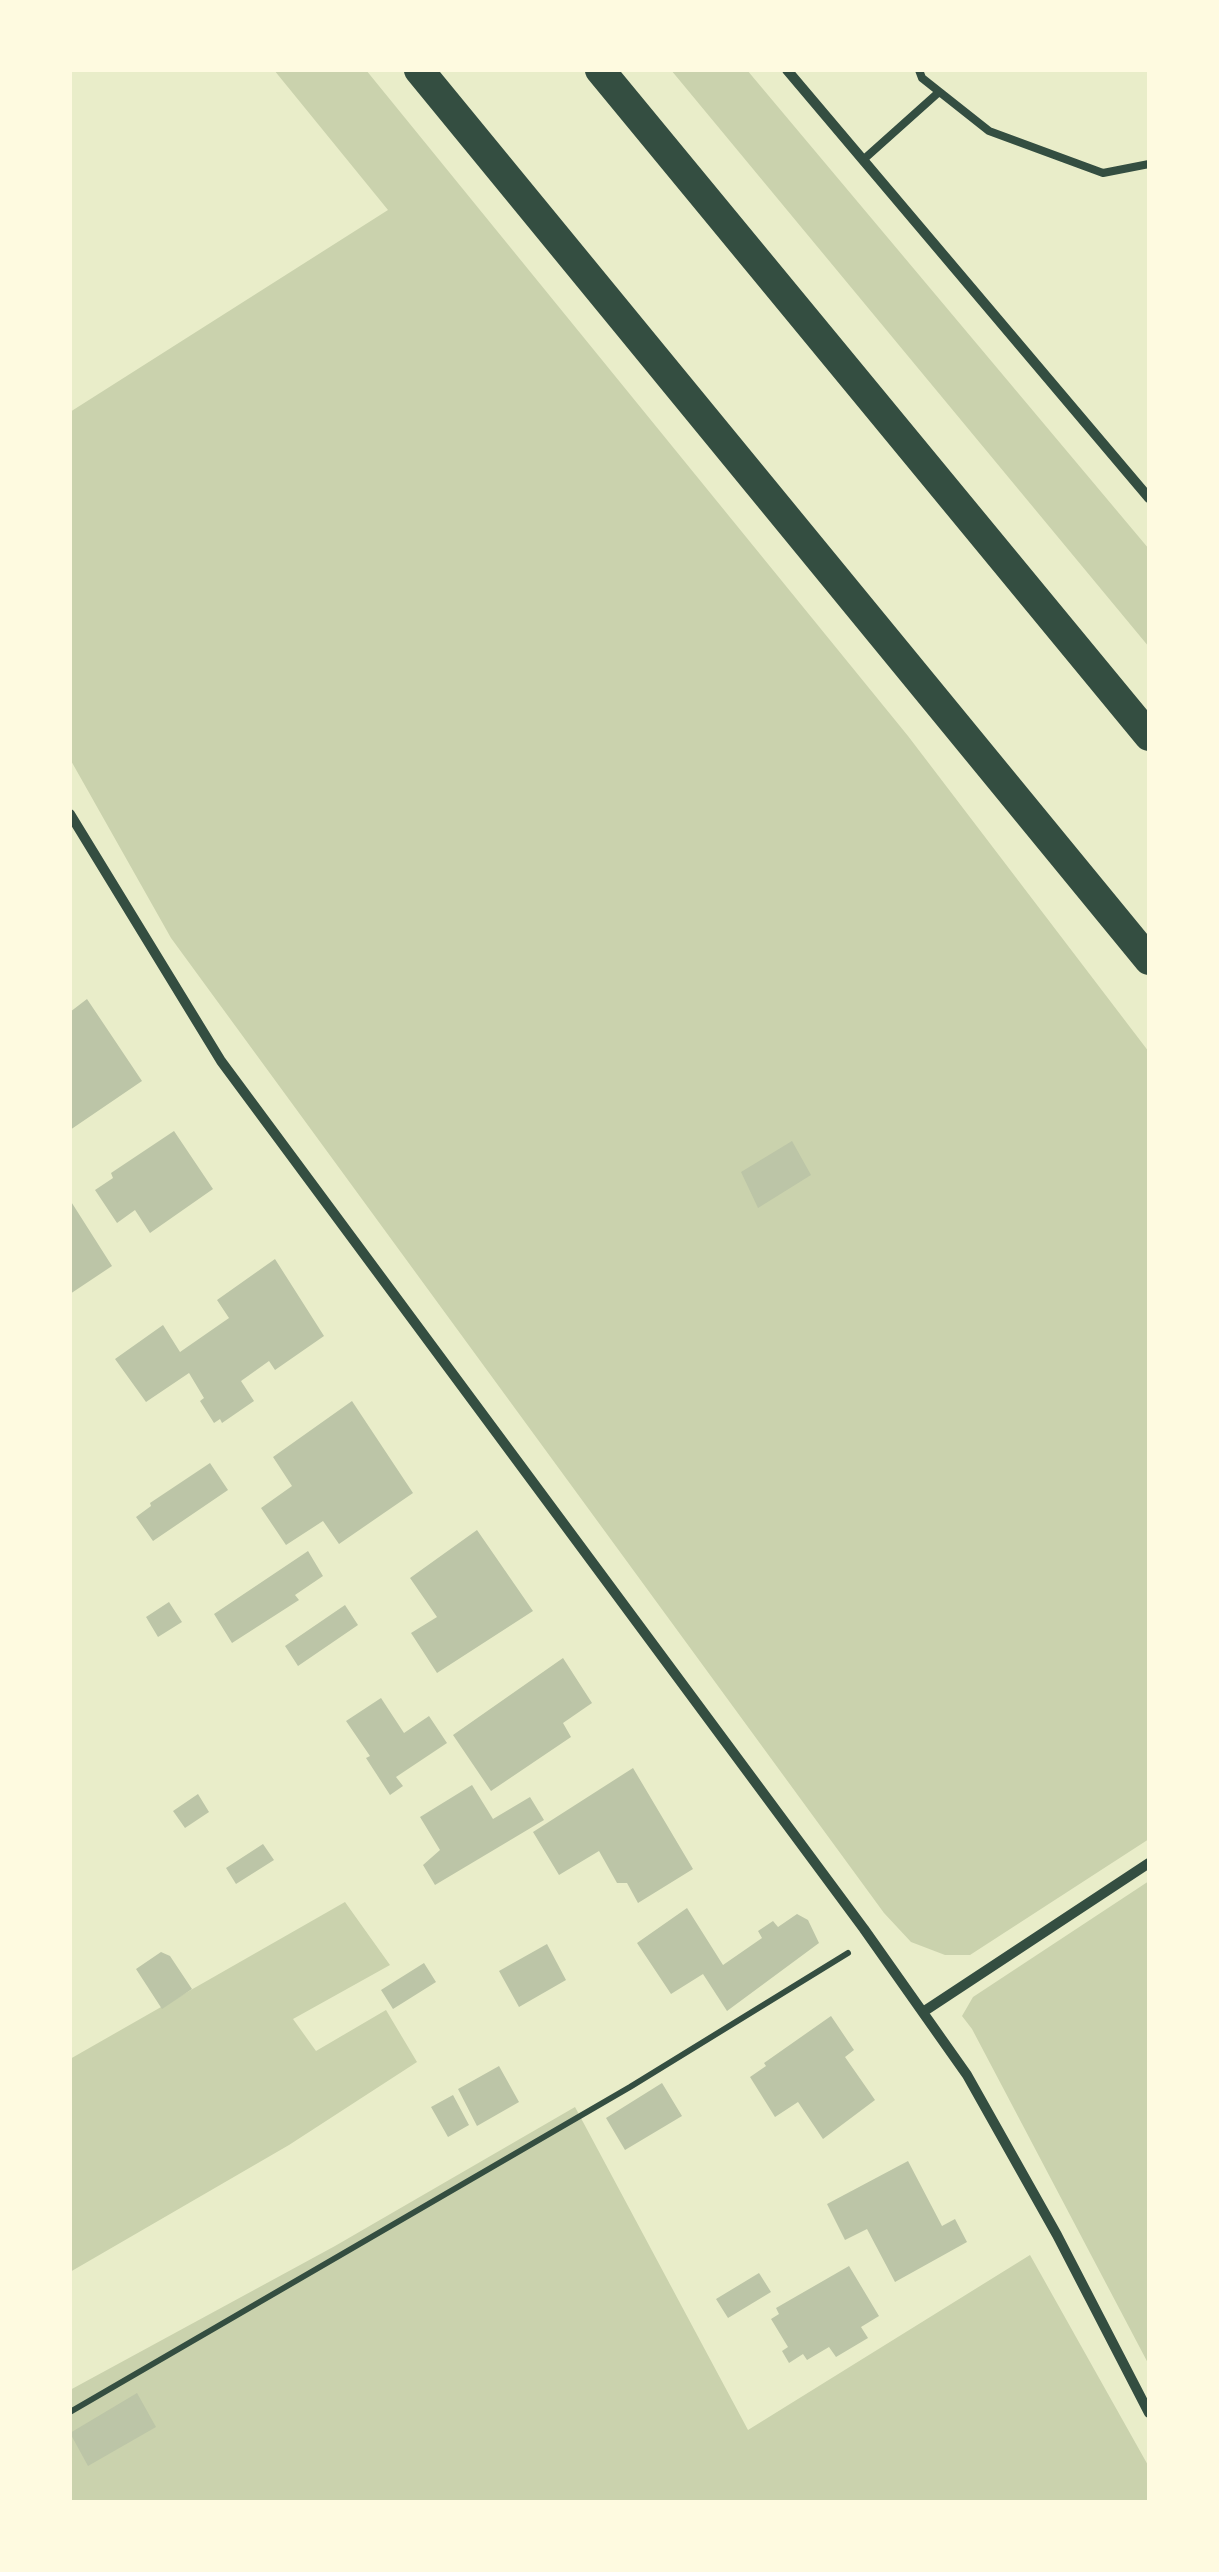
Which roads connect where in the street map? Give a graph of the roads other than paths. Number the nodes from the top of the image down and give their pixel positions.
1 (419, 70) edge
2 (600, 70) edge
3 (787, 70) edge
4 (919, 70) edge
5 (939, 92) junction
6 (863, 160) junction
7 (1149, 164) edge
8 (1149, 498) edge
9 (1149, 736) edge
10 (70, 814) edge
11 (1149, 960) edge
12 (1149, 1863) edge
13 (923, 2012) junction
14 (1149, 2413) edge

1 - 11 highway
2 - 9 highway
3 - 6 street
4 - 5 lane
5 - 6 lane
5 - 7 lane
6 - 8 street
10 - 13 street
12 - 13 street
13 - 14 street

